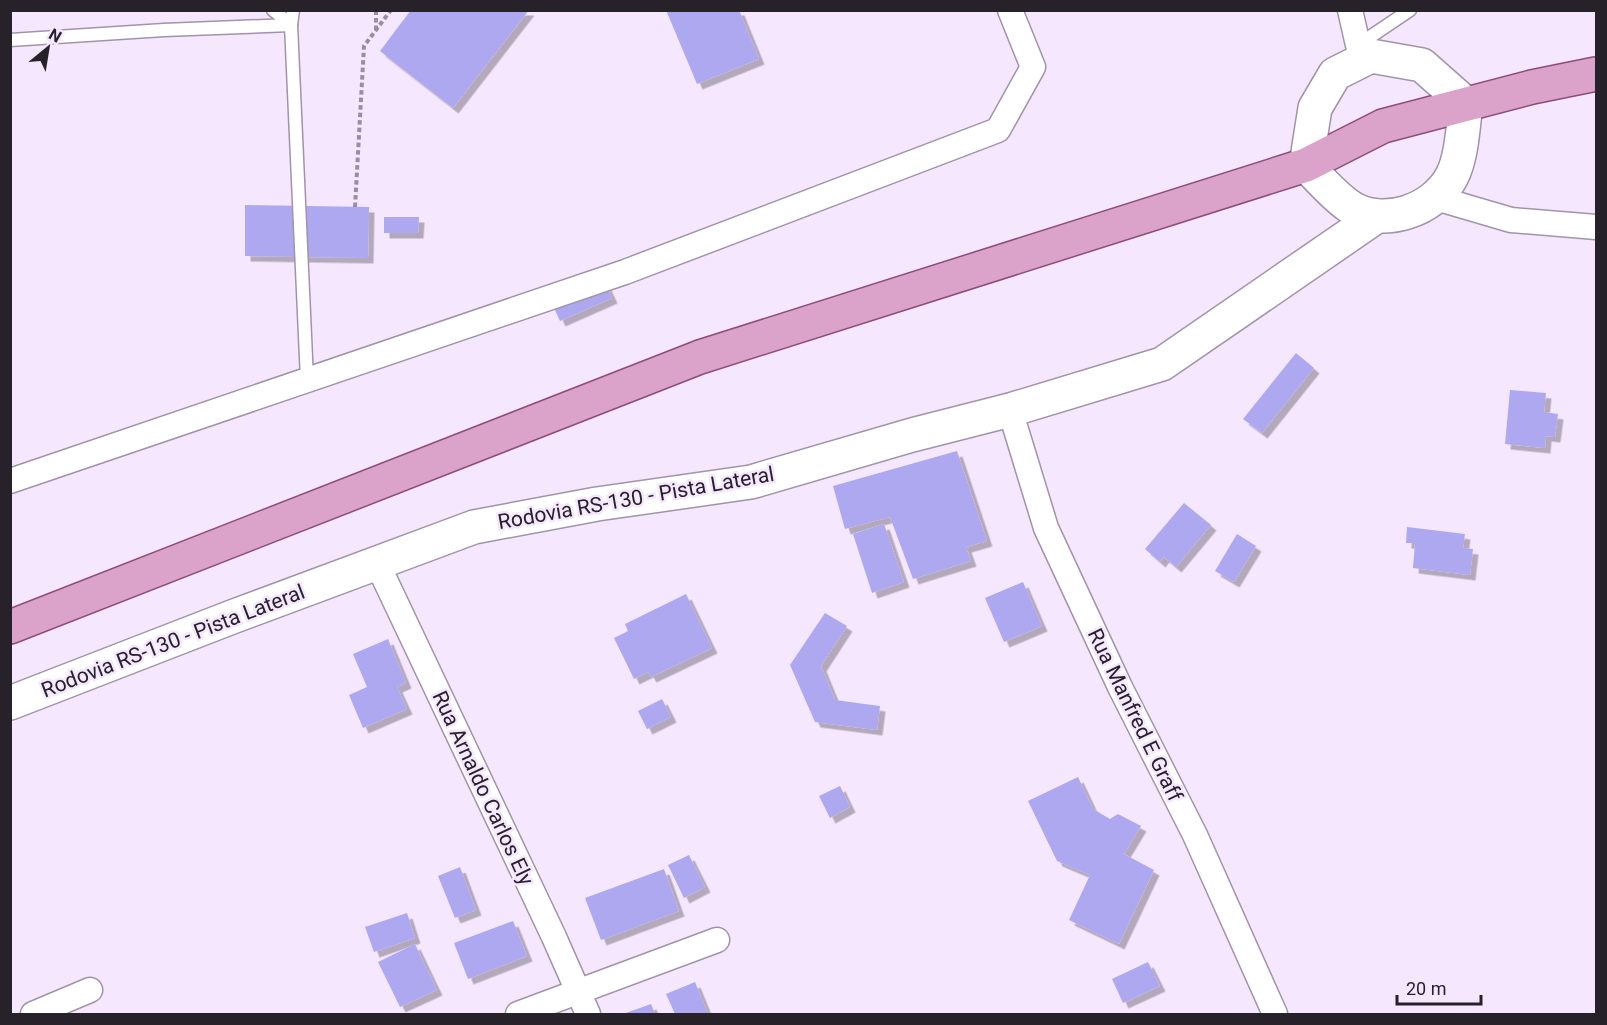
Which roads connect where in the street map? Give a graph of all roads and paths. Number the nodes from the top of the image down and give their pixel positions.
1 (273, 10) edge
2 (293, 10) edge
3 (376, 10) edge
4 (391, 10) edge
5 (1010, 10) edge
6 (1350, 10) edge
7 (1410, 10) edge
8 (291, 25) junction
9 (375, 31) junction
10 (10, 40) edge
11 (1364, 50) junction
12 (1596, 74) edge
13 (1466, 104) junction
14 (1305, 165) junction
15 (1436, 198) junction
16 (355, 207) dead end
17 (1377, 216) junction
18 (1596, 227) edge
19 (307, 380) junction
20 (1010, 410) junction
21 (10, 481) edge
22 (377, 563) junction
23 (10, 627) edge
24 (10, 703) edge
25 (717, 940) dead end
26 (90, 990) dead end
27 (578, 992) junction
28 (33, 1014) edge
29 (518, 1014) edge
30 (588, 1014) edge
31 (1275, 1014) edge

1 - 8 lane
2 - 8 lane
3 - 9 path
4 - 9 path
5 - 19 street
6 - 11 street
7 - 11 lane
8 - 10 lane
8 - 19 lane
9 - 16 path
11 - 13 street
11 - 14 street
12 - 13 main road
13 - 14 main road
13 - 15 street
14 - 17 street
14 - 23 main road
15 - 17 street
15 - 18 street
17 - 20 street, Rodovia RS-130 - Pista Lateral
19 - 21 street
20 - 22 street, Rodovia RS-130 - Pista Lateral
20 - 31 street, Rua Manfred E Graff
22 - 24 street, Rodovia RS-130 - Pista Lateral
22 - 27 street, Rua Arnaldo Carlos Ely
25 - 27 street
26 - 28 street
27 - 29 street
27 - 30 street, Rua Arnaldo Carlos Ely

